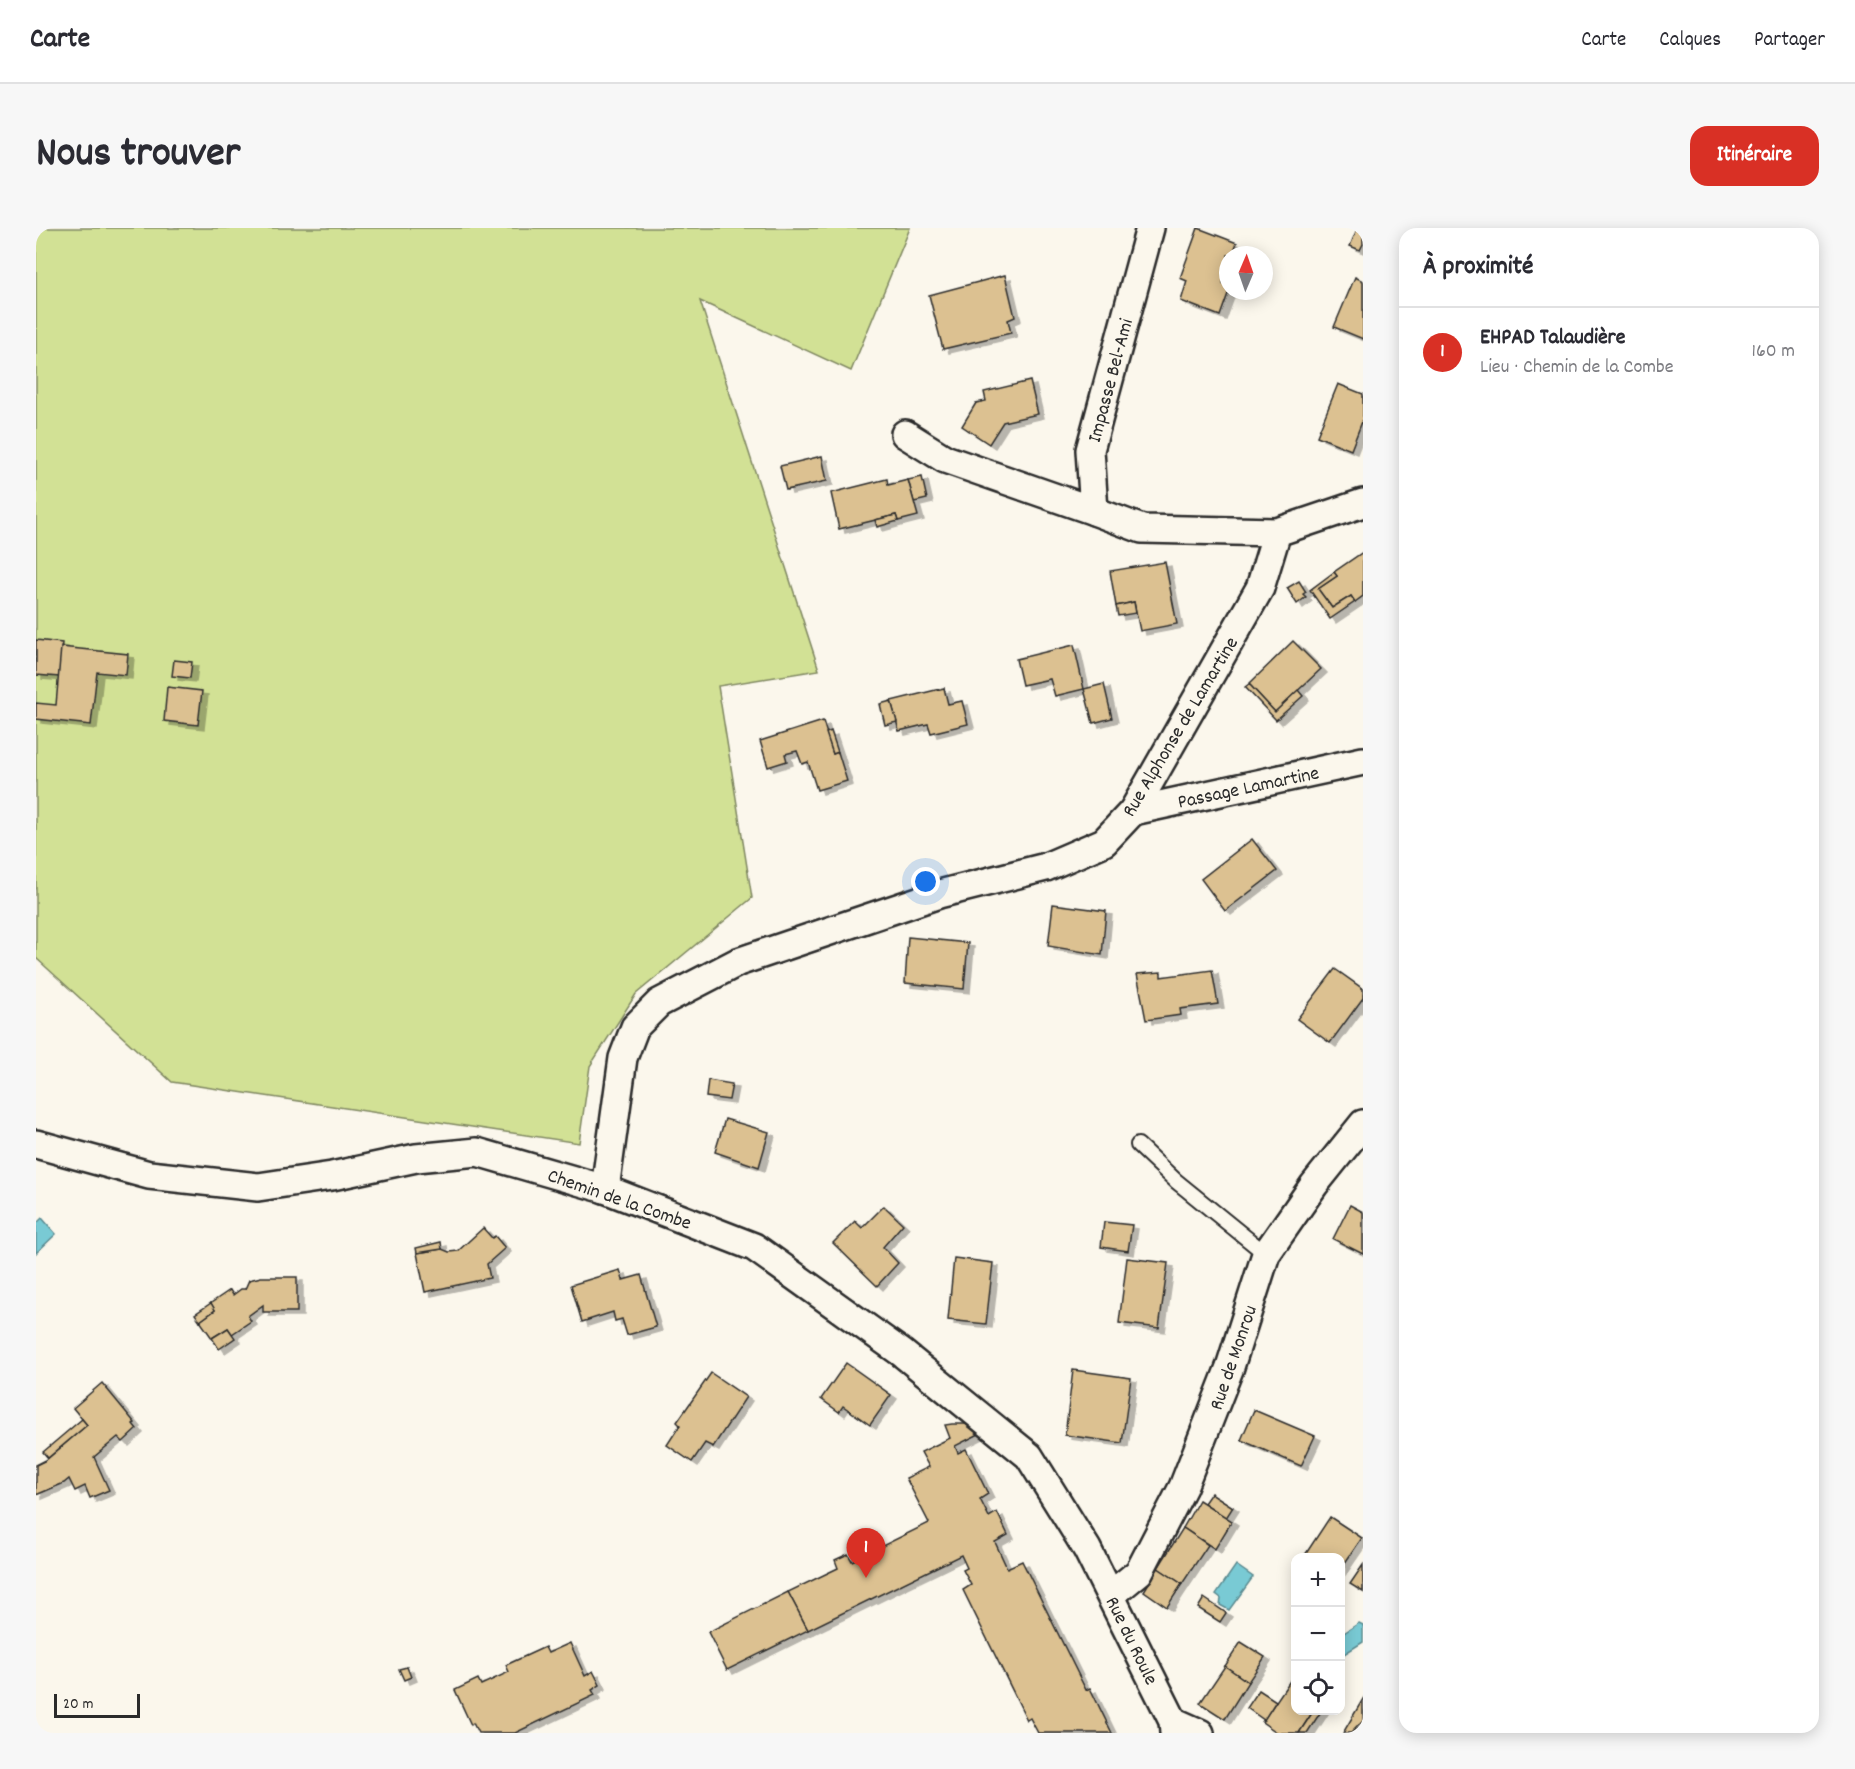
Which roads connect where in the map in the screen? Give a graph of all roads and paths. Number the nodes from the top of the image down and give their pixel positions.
1 (1150, 228) edge
2 (905, 435) dead end
3 (1363, 503) edge
4 (1094, 511) junction
5 (1277, 531) junction
6 (1363, 761) edge
7 (1132, 812) junction
8 (1363, 1124) edge
9 (36, 1144) edge
10 (1138, 1145) dead end
11 (604, 1189) junction
12 (1266, 1254) junction
13 (1087, 1550) joint
14 (1111, 1595) junction
15 (1173, 1727) edge
16 (1200, 1733) edge

1 - 4 street, Impasse Bel-Ami
2 - 4 street
3 - 5 street
4 - 5 street
5 - 7 street, Rue Alphonse de Lamartine
6 - 7 street, Passage Lamartine
7 - 11 street, Rue Alphonse de Lamartine
8 - 12 street, Rue de Monrou
9 - 11 street, Chemin de la Combe
10 - 12 lane
11 - 13 street, Chemin de la Combe
12 - 14 street, Rue de Monrou
13 - 14 street, Rue du Roule
14 - 15 street, Rue du Roule
15 - 16 street

